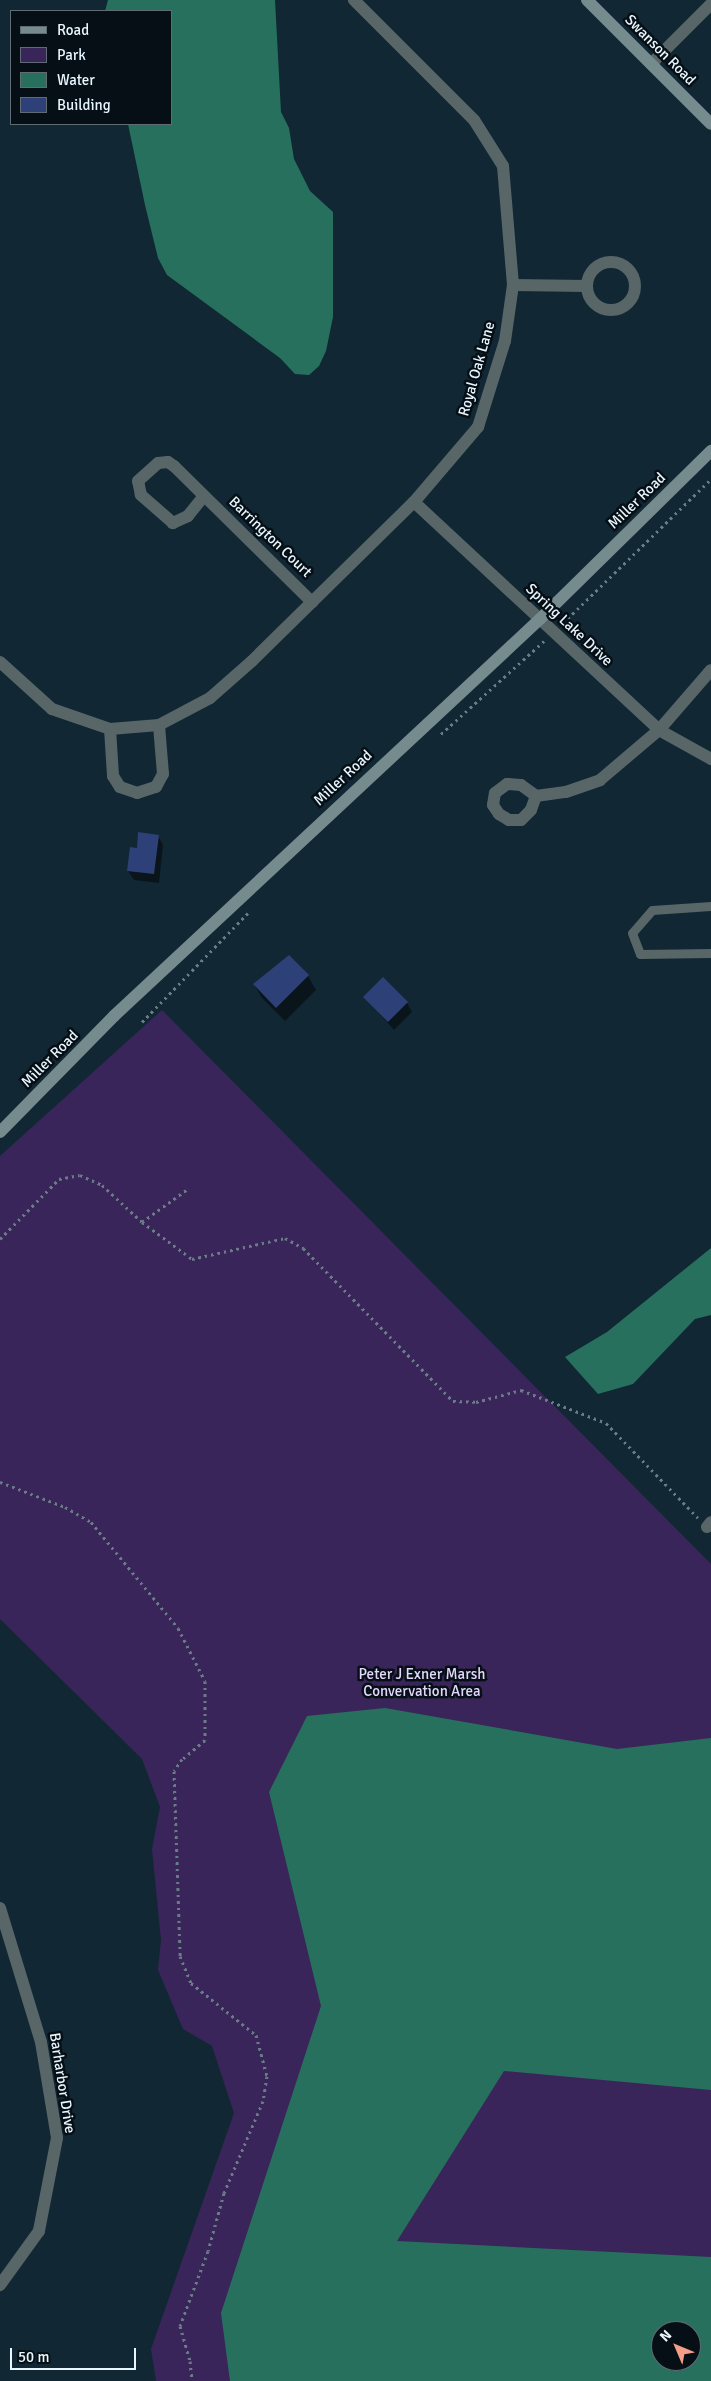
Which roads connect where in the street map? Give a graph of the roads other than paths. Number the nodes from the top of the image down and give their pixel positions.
1 (354, 0) edge
2 (587, 0) edge
3 (711, 4) edge
4 (651, 64) junction
5 (711, 124) edge
6 (514, 285) junction
7 (587, 286) dead end
8 (711, 451) edge
9 (204, 496) junction
10 (414, 502) junction
11 (312, 602) junction
12 (540, 619) junction
13 (0, 662) edge
14 (711, 670) edge
15 (158, 725) junction
16 (110, 729) junction
17 (659, 730) junction
18 (711, 759) edge
19 (536, 796) dead end
20 (711, 906) edge
21 (711, 953) edge
22 (0, 1132) edge
23 (0, 1908) edge
24 (0, 2285) edge

1 - 6 street, Royal Oak Lane
2 - 4 street, Swanson Road
3 - 4 street
4 - 5 street, Swanson Road
6 - 7 street
6 - 10 street, Royal Oak Lane
8 - 12 street, Miller Road
9 - 9 street, Barrington Court
9 - 11 street, Barrington Court
10 - 11 street, Royal Oak Lane
10 - 12 street, Spring Lake Drive
11 - 15 street, Royal Oak Lane
12 - 17 street, Spring Lake Drive
12 - 22 street, Miller Road
13 - 16 street, Royal Oak Lane
14 - 17 street
15 - 16 street, Royal Oak Lane
15 - 16 street
17 - 18 street, Spring Lake Drive
17 - 19 street
20 - 21 lane
23 - 24 street, Barharbor Drive

